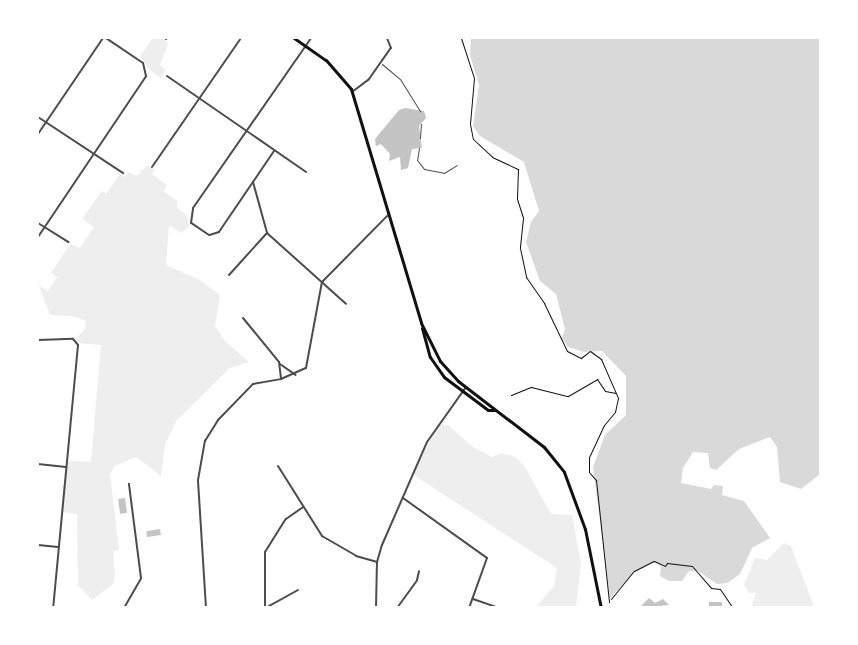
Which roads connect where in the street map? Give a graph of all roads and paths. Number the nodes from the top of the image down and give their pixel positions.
1 (105, 38) edge
2 (241, 38) edge
3 (294, 38) edge
4 (311, 38) edge
5 (387, 38) edge
6 (461, 38) edge
7 (305, 45) junction
8 (380, 63) junction
9 (167, 76) dead end
10 (352, 92) junction
11 (198, 99) junction
12 (420, 111) dead end
13 (38, 117) edge
14 (45, 122) junction
15 (421, 124) dead end
16 (246, 131) junction
17 (38, 134) edge
18 (420, 138) dead end
19 (419, 148) dead end
20 (274, 151) junction
21 (93, 155) junction
22 (457, 165) dead end
23 (153, 167) dead end
24 (306, 172) dead end
25 (123, 173) dead end
26 (253, 182) junction
27 (389, 214) junction
28 (38, 223) edge
29 (44, 227) junction
30 (267, 233) junction
31 (38, 237) edge
32 (68, 242) dead end
33 (229, 275) dead end
34 (322, 282) junction
35 (346, 304) dead end
36 (243, 318) dead end
37 (421, 323) junction
38 (38, 340) edge
39 (280, 364) junction
40 (296, 375) junction
41 (281, 379) junction
42 (466, 387) junction
43 (462, 392) junction
44 (616, 393) junction
45 (511, 395) dead end
46 (494, 410) junction
47 (38, 464) edge
48 (278, 466) dead end
49 (66, 467) junction
50 (129, 484) dead end
51 (402, 498) junction
52 (303, 507) junction
53 (38, 545) edge
54 (58, 547) junction
55 (377, 562) junction
56 (419, 571) dead end
57 (298, 590) dead end
58 (473, 599) junction
59 (611, 599) dead end
60 (609, 602) dead end
61 (53, 608) edge
62 (124, 608) edge
63 (206, 608) edge
64 (265, 608) edge
65 (376, 608) edge
66 (397, 608) edge
67 (469, 608) edge
68 (499, 608) edge
69 (601, 608) edge
70 (733, 608) edge

1 - 14 street
1 - 21 street
2 - 11 street
3 - 7 main road
4 - 7 street
5 - 8 street
6 - 44 path
7 - 10 main road
7 - 16 street
8 - 10 street
8 - 12 lane
9 - 11 street
10 - 27 main road
11 - 16 street
11 - 23 street
13 - 14 street
14 - 17 street
14 - 21 street
15 - 18 lane
16 - 20 street
16 - 26 street
19 - 22 lane
20 - 24 street
20 - 26 street
21 - 25 street
21 - 29 street
26 - 30 street
27 - 34 street
27 - 37 main road
28 - 29 street
29 - 31 street
29 - 32 street
30 - 33 street
30 - 34 street
34 - 35 street
34 - 40 street
36 - 39 street
37 - 42 main road
37 - 43 main road
38 - 49 street
39 - 40 street
39 - 41 street
40 - 41 street
41 - 63 street
42 - 43 street
42 - 46 main road
43 - 46 main road
43 - 51 street
44 - 45 path
44 - 60 path
46 - 69 main road
47 - 49 street
48 - 52 street
49 - 54 street
50 - 62 street
51 - 55 street
51 - 58 street
52 - 55 street
52 - 64 street
53 - 54 street
54 - 61 street
55 - 65 street
56 - 66 street
57 - 64 street
58 - 67 street
58 - 68 street
59 - 70 path

